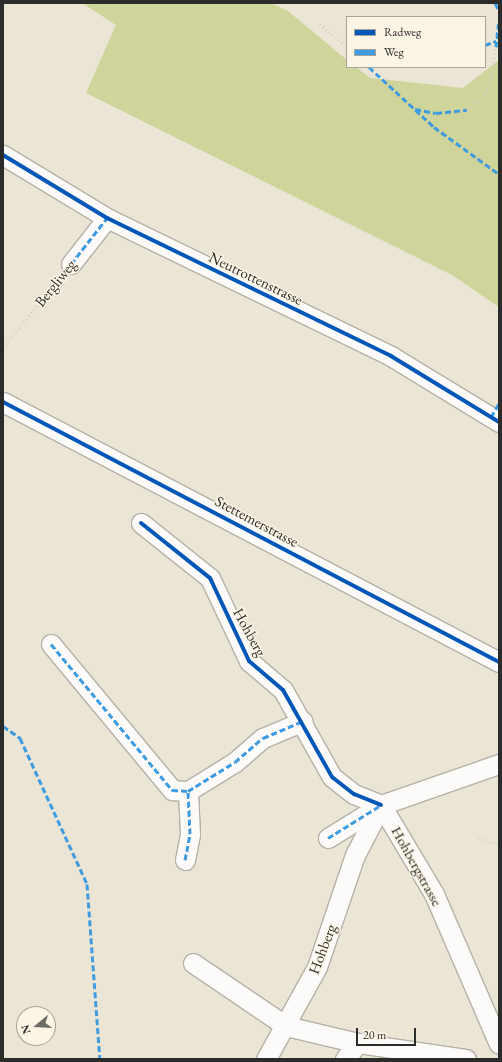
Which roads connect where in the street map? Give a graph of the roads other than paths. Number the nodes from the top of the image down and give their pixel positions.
1 (3, 155) edge
2 (107, 218) junction
3 (71, 264) road end
4 (3, 402) edge
5 (499, 422) edge
6 (141, 523) dead end
7 (51, 644) dead end
8 (499, 662) edge
9 (303, 721) junction
10 (499, 764) edge
11 (188, 791) junction
12 (381, 805) junction
13 (328, 838) dead end
14 (185, 860) dead end
15 (193, 963) dead end
16 (286, 1026) junction
17 (358, 1043) junction
18 (499, 1044) edge
19 (266, 1059) edge
20 (345, 1059) edge
21 (466, 1059) edge

1 - 2 street, Neutrottenstrasse
2 - 3 street, Bergliweg
2 - 5 street, Neutrottenstrasse
4 - 8 street, Stettemerstrasse
6 - 9 street, Hohberg
7 - 11 street
9 - 11 street
9 - 12 street, Hohberg
10 - 12 street
11 - 14 street
12 - 13 street
12 - 16 street, Hohberg
12 - 18 street, Hohbergstrasse
15 - 16 street
16 - 17 street
16 - 19 street, Hohberg
17 - 20 street
17 - 21 street

